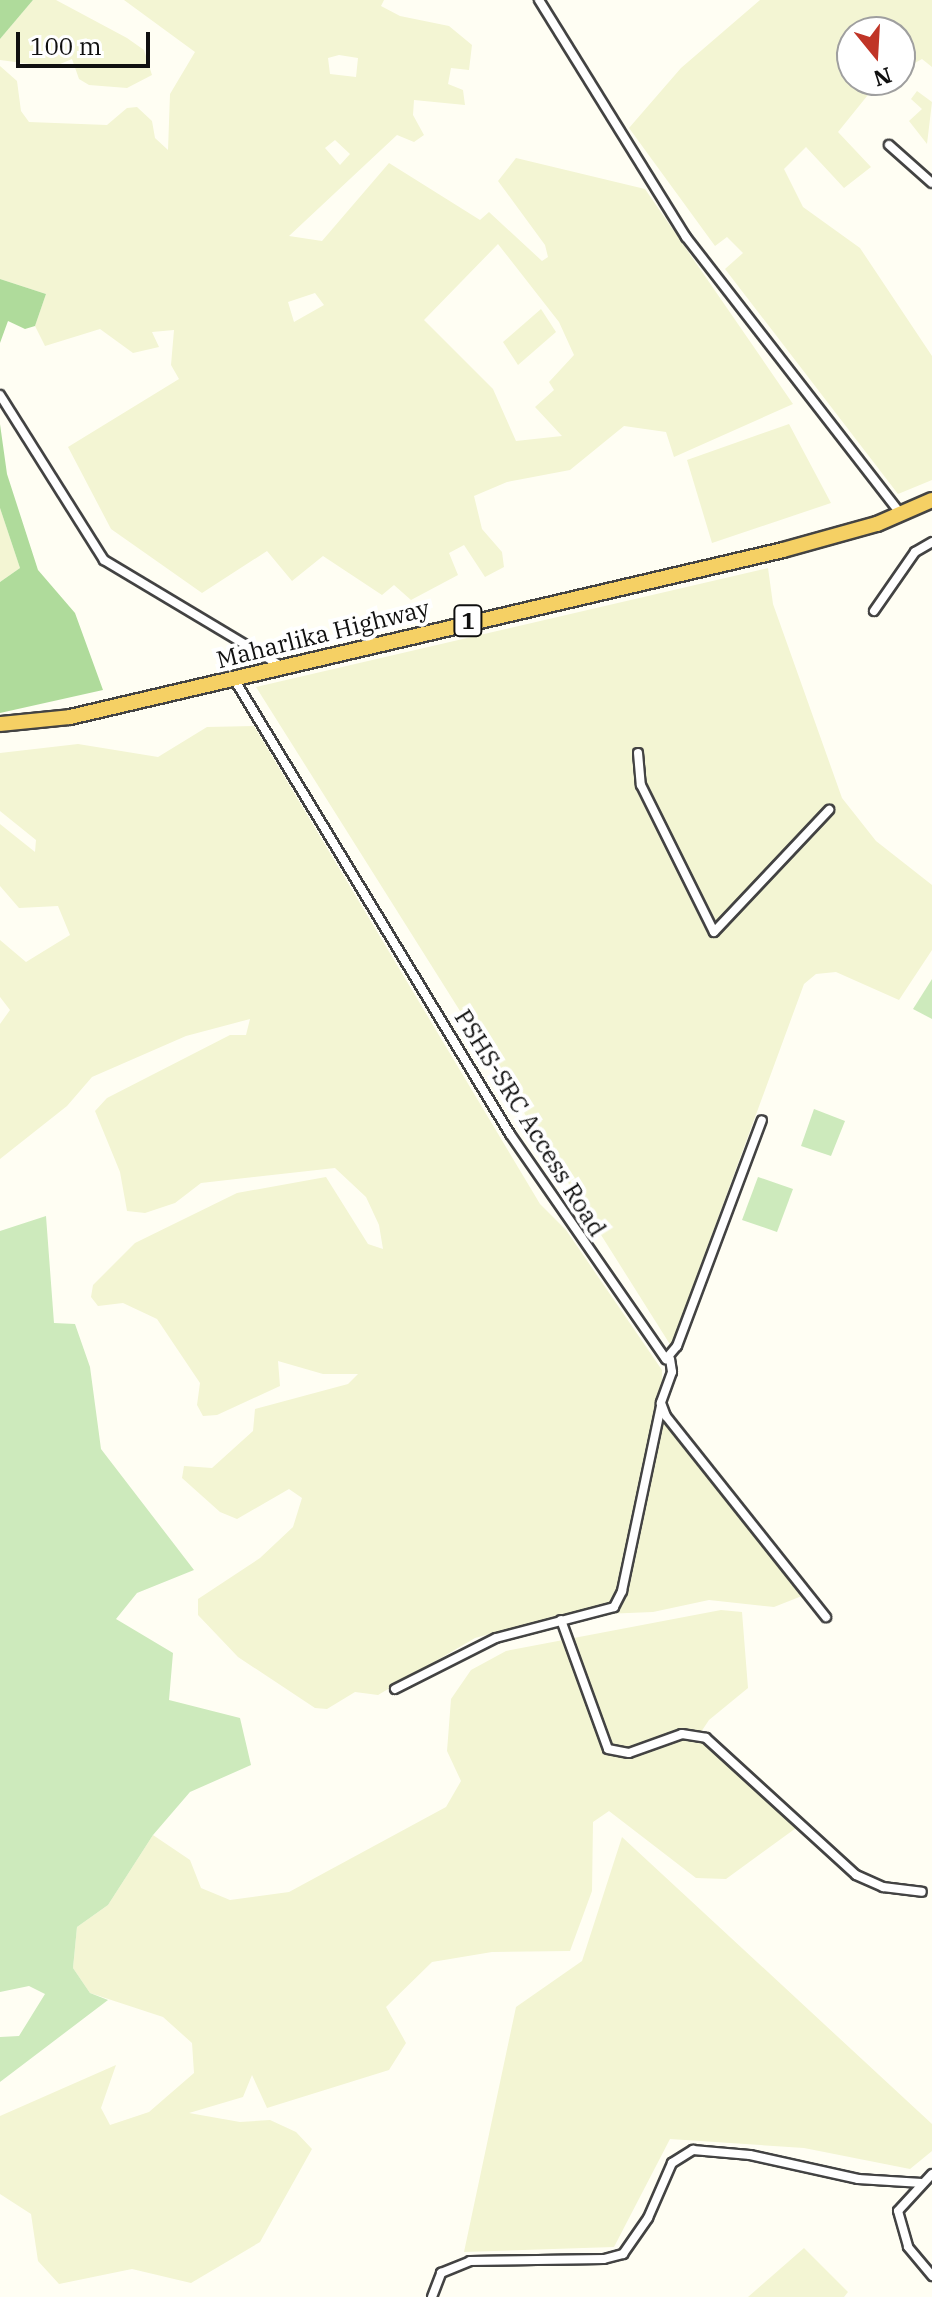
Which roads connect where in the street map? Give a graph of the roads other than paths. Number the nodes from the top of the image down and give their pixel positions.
1 (539, 0) edge
2 (889, 145) dead end
3 (932, 183) edge
4 (0, 395) edge
5 (932, 500) edge
6 (901, 515) junction
7 (932, 542) edge
8 (874, 611) dead end
9 (282, 667) junction
10 (234, 679) junction
11 (0, 724) edge
12 (638, 753) dead end
13 (829, 810) dead end
14 (762, 1120) dead end
15 (670, 1359) junction
16 (661, 1406) junction
17 (826, 1617) dead end
18 (561, 1620) junction
19 (395, 1689) dead end
20 (922, 1892) dead end
21 (932, 2174) edge
22 (922, 2183) junction
23 (932, 2276) edge
24 (432, 2297) edge

1 - 6 street
2 - 3 street
4 - 9 street
5 - 6 highway, Maharlika Highway / 1
6 - 9 highway, Maharlika Highway / 1
7 - 8 street
9 - 10 highway, Maharlika Highway / 1
10 - 11 highway, Maharlika Highway / 1
10 - 15 street, PSHS-SRC Access Road
12 - 13 street
14 - 15 street
15 - 16 street
16 - 17 street
16 - 18 street
18 - 19 street
18 - 20 street
21 - 22 street
22 - 23 street
22 - 24 street

